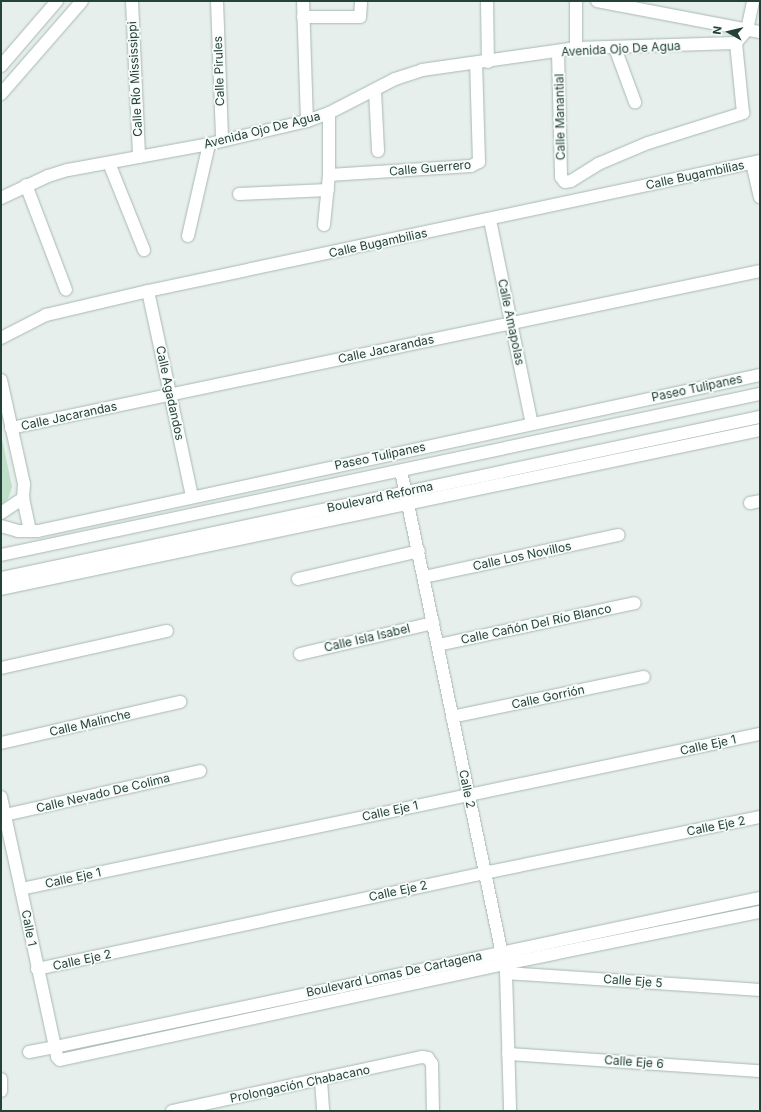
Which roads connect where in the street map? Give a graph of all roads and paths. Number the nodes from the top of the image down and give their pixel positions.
1 (56, 1) edge
2 (82, 1) edge
3 (132, 1) edge
4 (217, 1) edge
5 (303, 1) edge
6 (361, 1) edge
7 (487, 1) edge
8 (576, 1) edge
9 (597, 1) edge
10 (753, 1) edge
11 (303, 17) junction
12 (747, 30) junction
13 (760, 32) edge
14 (736, 43) junction
15 (576, 48) junction
16 (615, 48) junction
17 (558, 52) junction
18 (482, 63) junction
19 (1, 66) edge
20 (375, 90) junction
21 (1, 94) edge
22 (635, 102) dead end
23 (329, 113) junction
24 (307, 121) junction
25 (222, 140) junction
26 (209, 144) junction
27 (378, 151) dead end
28 (139, 157) junction
29 (756, 162) edge
30 (109, 163) junction
31 (329, 175) junction
32 (26, 186) junction
33 (328, 190) junction
34 (239, 194) dead end
35 (760, 197) edge
36 (1, 198) edge
37 (490, 220) junction
38 (324, 225) dead end
39 (188, 236) dead end
40 (144, 250) dead end
41 (760, 271) edge
42 (66, 290) dead end
43 (148, 291) junction
44 (512, 323) junction
45 (1, 338) edge
46 (760, 375) edge
47 (1, 380) edge
48 (171, 394) junction
49 (760, 394) edge
50 (760, 417) edge
51 (532, 424) junction
52 (11, 428) junction
53 (760, 430) edge
54 (401, 471) junction
55 (192, 496) junction
56 (407, 497) junction
57 (23, 498) junction
58 (1, 513) edge
59 (1, 526) edge
60 (30, 531) junction
61 (619, 535) dead end
62 (418, 551) junction
63 (1, 555) edge
64 (424, 577) junction
65 (1, 578) edge
66 (298, 579) dead end
67 (1, 589) edge
68 (635, 603) dead end
69 (433, 623) junction
70 (167, 631) dead end
71 (438, 645) junction
72 (300, 654) dead end
73 (1, 668) edge
74 (644, 676) dead end
75 (180, 702) dead end
76 (452, 717) junction
77 (760, 734) edge
78 (1, 743) edge
79 (200, 771) dead end
80 (468, 794) junction
81 (1, 797) edge
82 (5, 815) junction
83 (760, 817) edge
84 (484, 872) junction
85 (21, 889) junction
86 (760, 898) edge
87 (760, 912) edge
88 (500, 952) junction
89 (505, 968) junction
90 (37, 969) junction
91 (760, 990) edge
92 (259, 1003) junction
93 (262, 1016) junction
94 (55, 1047) junction
95 (29, 1052) dead end
96 (508, 1054) junction
97 (58, 1059) joint
98 (760, 1071) edge
99 (1, 1080) edge
100 (321, 1080) junction
101 (1, 1091) edge
102 (172, 1111) edge
103 (323, 1111) edge
104 (433, 1111) edge
105 (510, 1111) edge

1 - 19 street
2 - 21 street
3 - 28 street, Calle Río Mississippi
4 - 25 street, Calle Pirules
5 - 11 street
6 - 11 street
7 - 18 street
8 - 15 street
9 - 12 street
10 - 12 street
11 - 24 street
12 - 13 street
12 - 14 street
14 - 16 street, Avenida Ojo De Agua
14 - 17 street, Calle Manantial
15 - 16 street, Avenida Ojo De Agua
15 - 17 street, Avenida Ojo De Agua
16 - 22 street
17 - 18 street, Avenida Ojo De Agua
18 - 20 street, Avenida Ojo De Agua
18 - 31 street, Calle Guerrero
20 - 23 street, Avenida Ojo De Agua
20 - 27 street
23 - 24 street, Avenida Ojo De Agua
23 - 31 street
24 - 25 street, Avenida Ojo De Agua
25 - 26 street, Avenida Ojo De Agua
26 - 28 street, Avenida Ojo De Agua
26 - 39 street
28 - 30 street, Avenida Ojo De Agua
29 - 35 street
29 - 37 street, Calle Bugambilias
30 - 32 street, Avenida Ojo De Agua
30 - 40 street
31 - 33 street
32 - 36 street, Avenida Ojo De Agua
32 - 42 street
33 - 34 street
33 - 38 street
37 - 43 street, Calle Bugambilias
37 - 44 street, Calle Amapolas
41 - 44 street, Calle Jacarandas
43 - 45 street, Calle Bugambilias
43 - 48 street, Calle Agadandos
44 - 48 street, Calle Jacarandas
44 - 51 street, Calle Amapolas
46 - 51 street, Paseo Tulipanes
47 - 52 street
48 - 52 street, Calle Jacarandas
48 - 55 street, Calle Agadandos
49 - 54 street, Boulevard Reforma
50 - 56 street, Boulevard Reforma
51 - 55 street, Paseo Tulipanes
52 - 57 street
53 - 56 street
54 - 56 street, Calle 2
54 - 63 street, Boulevard Reforma
55 - 60 street, Paseo Tulipanes
56 - 62 street, Calle 2
56 - 65 street, Boulevard Reforma
56 - 67 street
57 - 58 street
57 - 60 street
59 - 60 street, Paseo Tulipanes
61 - 64 street, Calle Los Novillos
62 - 64 street, Calle 2
62 - 66 street
64 - 69 street, Calle 2
68 - 71 street, Calle Cañón Del Río Blanco
69 - 71 street, Calle 2
69 - 72 street, Calle Isla Isabel
70 - 73 street
71 - 76 street, Calle 2
74 - 76 street, Calle Gorrión
75 - 78 street, Calle Malinche
76 - 80 street, Calle 2
77 - 80 street, Calle Eje 1
79 - 82 street, Calle Nevado De Colima
80 - 84 street, Calle 2
80 - 85 street, Calle Eje 1
81 - 82 street, Calle 1
82 - 85 street, Calle 1
83 - 84 street, Calle Eje 2
84 - 88 street, Calle 2
84 - 90 street, Calle Eje 2
85 - 90 street, Calle 1
86 - 88 street, Boulevard Lomas De Cartagena
87 - 89 street, Boulevard Lomas De Cartagena
88 - 89 street, Calle 2
88 - 92 street, Boulevard Lomas De Cartagena
89 - 91 street, Calle Eje 5
89 - 93 street, Boulevard Lomas De Cartagena
89 - 96 street, Calle 2
90 - 94 street, Calle 1
92 - 93 street
92 - 94 street, Boulevard Lomas De Cartagena
93 - 97 street, Boulevard Lomas De Cartagena
94 - 95 street, Boulevard Lomas De Cartagena
94 - 97 street, Calle 1
96 - 98 street, Calle Eje 6
96 - 105 street, Calle 2
99 - 101 street
100 - 102 street, Prolongación Chabacano
100 - 103 street
100 - 104 street, Prolongación Chabacano

